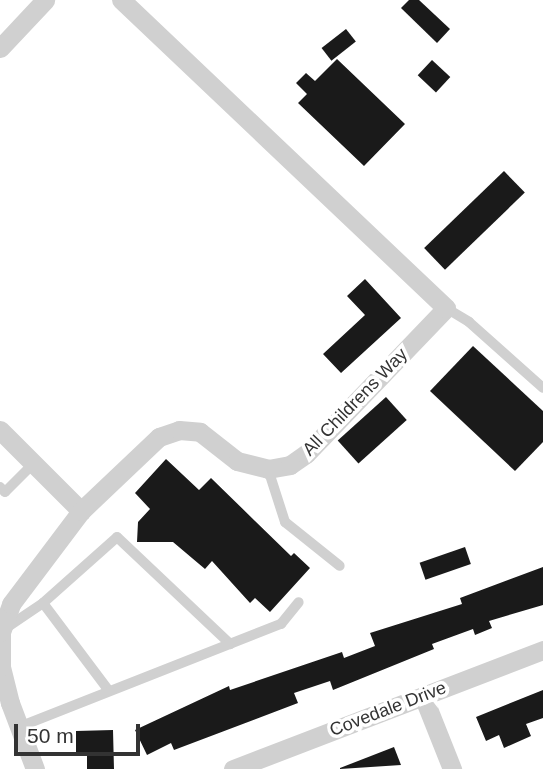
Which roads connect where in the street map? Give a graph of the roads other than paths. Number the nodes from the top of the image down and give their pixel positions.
1 (45, 0) edge
2 (121, 0) edge
3 (0, 48) edge
4 (446, 308) junction
5 (543, 388) edge
6 (0, 430) edge
7 (34, 463) junction
8 (268, 469) junction
9 (0, 487) edge
10 (81, 511) junction
11 (340, 566) dead end
12 (299, 602) dead end
13 (43, 603) junction
14 (0, 631) edge
15 (230, 644) junction
16 (543, 650) edge
17 (109, 691) junction
18 (423, 696) junction
19 (19, 727) junction
20 (35, 769) edge
21 (233, 769) edge
22 (452, 769) edge

1 - 3 street
2 - 4 street
4 - 5 lane
4 - 8 street, All Childrens Way
6 - 7 street
7 - 9 lane
7 - 10 street
8 - 10 street
8 - 11 lane
10 - 14 street
12 - 15 lane
13 - 14 lane
13 - 15 lane
13 - 17 lane
14 - 19 street
15 - 17 lane
16 - 18 street, Covedale Drive
17 - 19 lane
18 - 21 street, Covedale Drive
18 - 22 street
19 - 20 street

